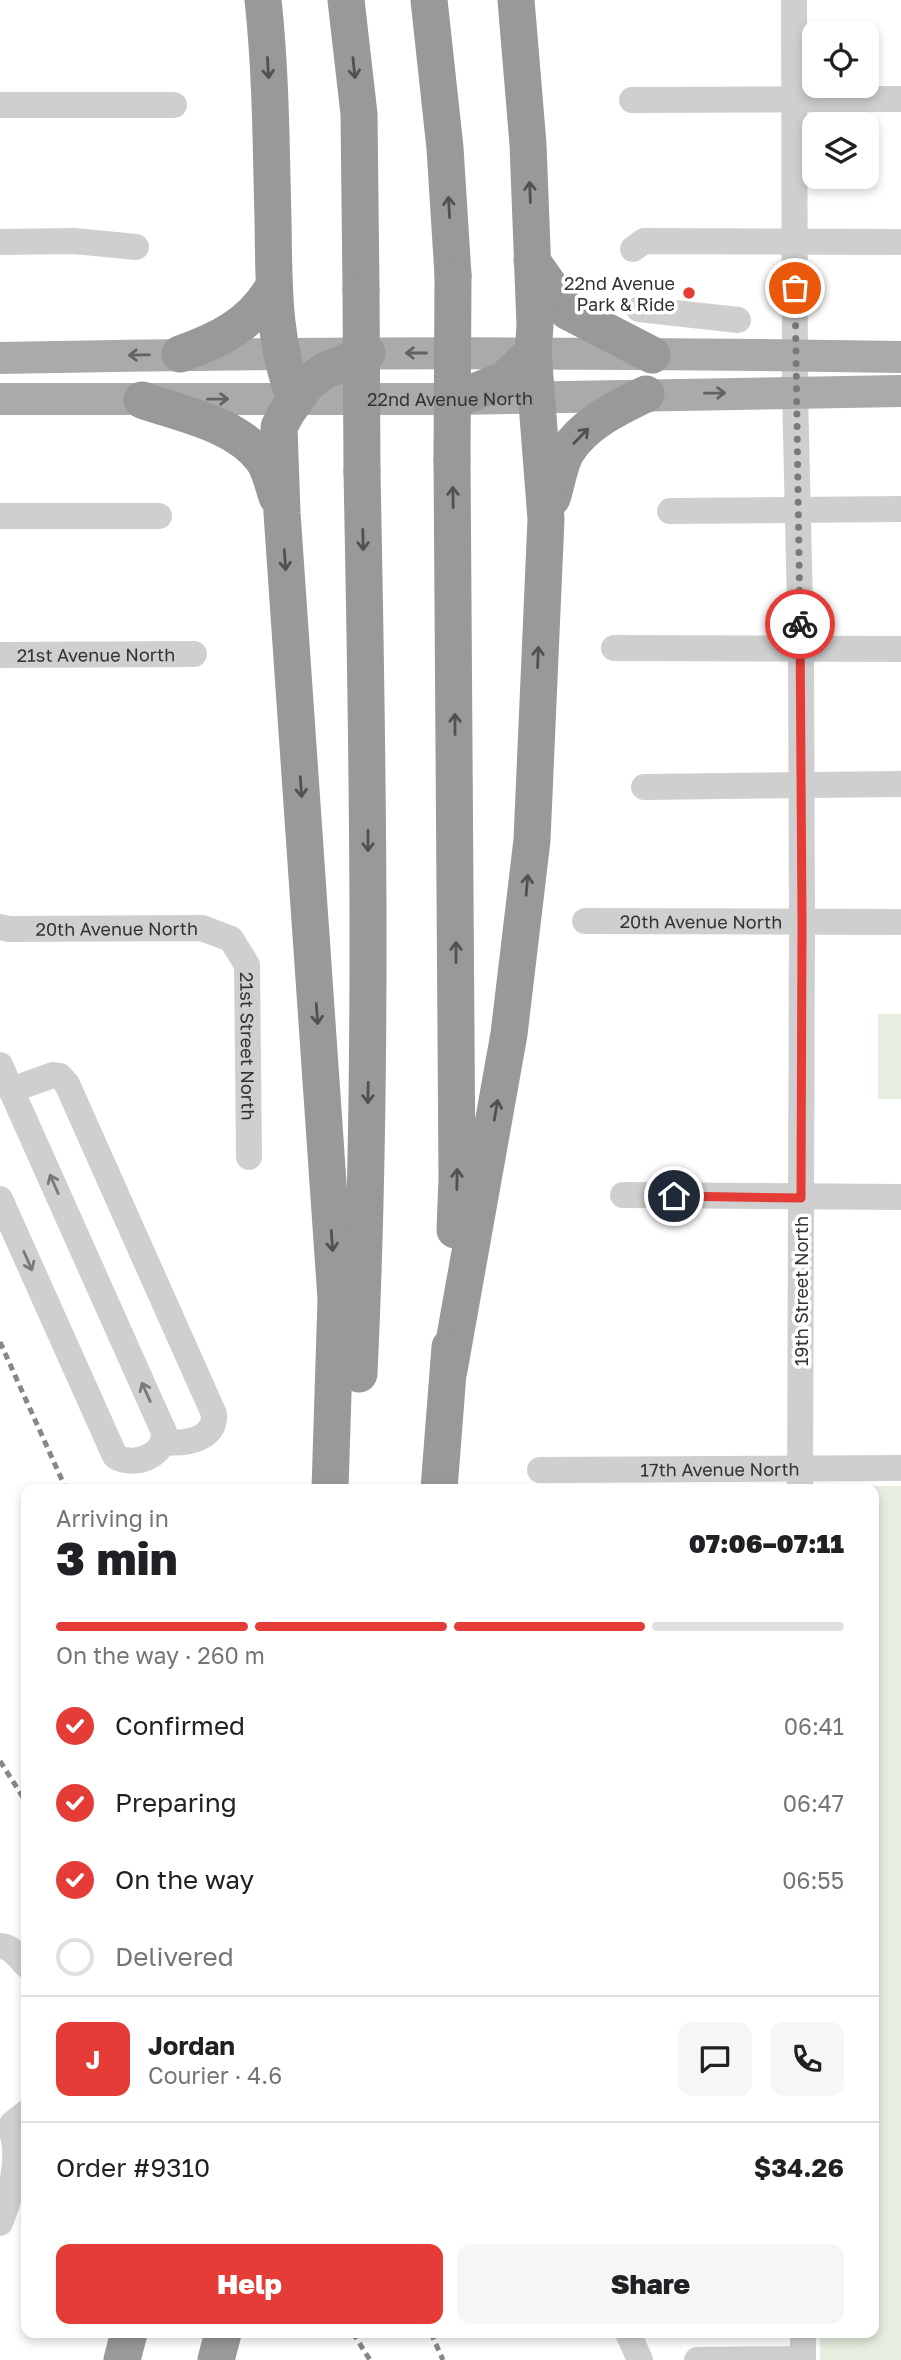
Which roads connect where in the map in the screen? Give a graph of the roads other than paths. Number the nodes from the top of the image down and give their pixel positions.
1 (263, 0) edge
2 (346, 0) edge
3 (429, 0) edge
4 (516, 0) edge
5 (793, 0) edge
6 (795, 99) junction
7 (901, 99) edge
8 (632, 100) dead end
9 (174, 105) dead end
10 (0, 106) edge
11 (0, 242) edge
12 (901, 242) edge
13 (795, 243) junction
14 (136, 247) dead end
15 (632, 249) dead end
16 (532, 261) junction
17 (274, 286) junction
18 (639, 309) dead end
19 (738, 320) dead end
20 (533, 352) junction
21 (281, 353) junction
22 (367, 353) junction
23 (180, 355) junction
24 (652, 355) junction
25 (795, 355) junction
26 (901, 357) edge
27 (0, 358) edge
28 (795, 391) junction
29 (901, 391) edge
30 (646, 394) junction
31 (295, 398) junction
32 (537, 398) junction
33 (0, 399) edge
34 (457, 399) junction
35 (142, 400) junction
36 (901, 509) edge
37 (798, 510) junction
38 (670, 511) dead end
39 (282, 513) junction
40 (0, 516) edge
41 (159, 516) dead end
42 (546, 520) junction
43 (614, 648) dead end
44 (901, 649) edge
45 (801, 650) junction
46 (194, 654) dead end
47 (0, 655) edge
48 (901, 784) edge
49 (802, 785) junction
50 (644, 787) dead end
51 (585, 921) dead end
52 (901, 922) edge
53 (802, 923) junction
54 (0, 927) edge
55 (231, 939) joint
56 (0, 1065) edge
57 (12, 1090) junction
58 (249, 1157) dead end
59 (623, 1195) dead end
60 (901, 1197) edge
61 (801, 1198) junction
62 (0, 1199) edge
63 (449, 1370) junction
64 (165, 1442) junction
65 (901, 1468) edge
66 (540, 1470) dead end
67 (800, 1479) edge
68 (330, 1484) edge
69 (348, 1484) edge
70 (439, 1484) edge
71 (0, 1946) edge
72 (21, 1958) edge
73 (13, 2122) edge
74 (0, 2223) edge
75 (128, 2338) edge
76 (222, 2338) edge
77 (630, 2338) edge
78 (803, 2350) edge
79 (122, 2360) edge
80 (216, 2360) edge
81 (640, 2360) edge
82 (697, 2360) edge

1 -> 17 highway
2 -> 69 highway, bridge
63 -> 3 highway, bridge
16 -> 4 highway
5 - 6 street, 19th Street North
6 - 7 street
6 - 8 street
6 - 13 street, 19th Street North
9 - 10 street
11 - 14 street
12 - 13 street
13 - 15 street
13 - 25 street, 19th Street North
16 - 20 highway
16 - 24 highway
17 - 21 highway
17 - 23 highway
18 - 19 street
20 -> 22 main road
20 - 24 main road
20 - 32 highway
20 - 34 highway
21 - 22 main road
21 - 23 main road
21 - 31 highway
22 - 31 highway
23 -> 27 main road
24 - 25 main road
25 - 26 main road
25 - 28 street, 19th Street North
28 - 29 main road, 22nd Avenue North
30 -> 28 main road, 22nd Avenue North
28 - 37 street, 19th Street North
30 - 32 main road, 22nd Avenue North
42 -> 30 highway
31 - 34 main road, 22nd Avenue North
35 -> 31 main road, 22nd Avenue North
31 - 39 highway
32 - 34 main road, 22nd Avenue North
32 - 42 highway
33 - 35 main road, 22nd Avenue North
35 - 39 highway
36 - 37 street
37 - 38 street
37 - 45 street, 19th Street North
39 -> 68 highway
40 - 41 street
63 -> 42 highway
43 - 45 street
44 - 45 street
45 - 49 street, 19th Street North
46 - 47 street, 21st Avenue North
48 - 49 street
49 - 50 street
49 - 53 street, 19th Street North
51 - 53 street, 20th Avenue North
52 - 53 street, 20th Avenue North
53 - 61 street, 19th Street North
54 - 55 street, 20th Avenue North
55 - 58 street, 21st Street North
56 - 57 street
64 -> 57 street
57 - 64 street
59 - 61 street
60 - 61 street
61 - 67 street, 19th Street North
62 -> 64 street
63 - 70 highway
65 - 67 street, 17th Avenue North
66 - 67 street, 17th Avenue North
71 - 72 street
73 - 74 street
75 - 79 highway
76 - 80 highway
77 - 81 street
78 - 82 street

